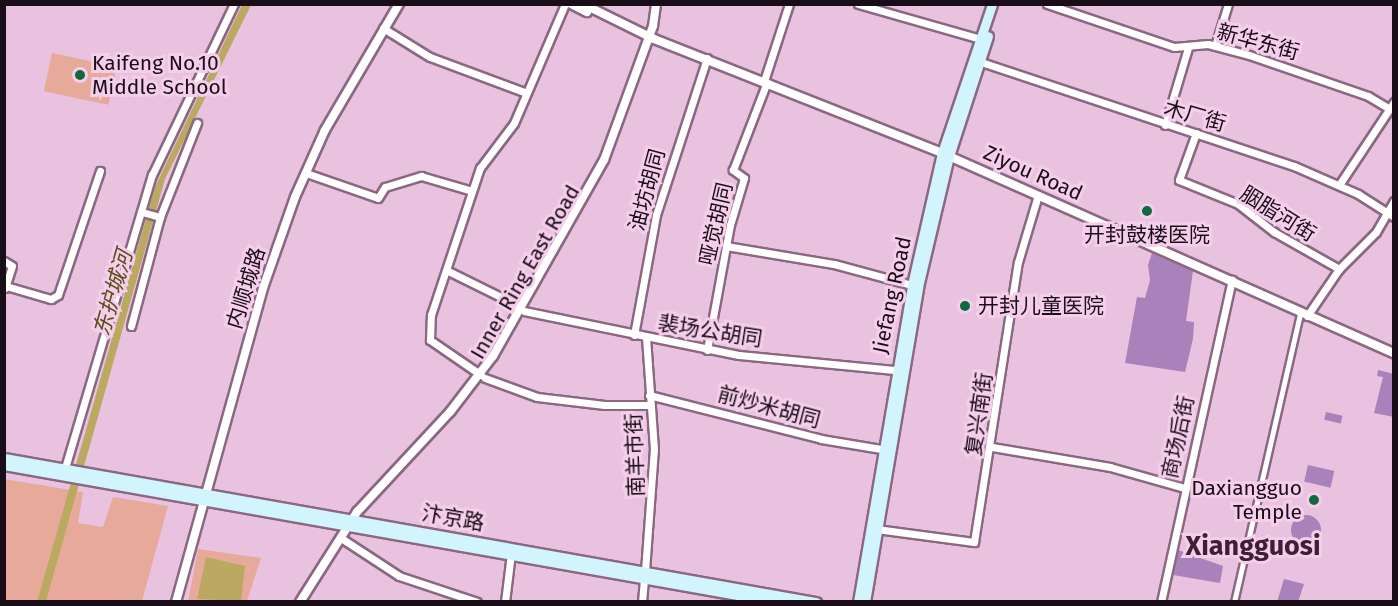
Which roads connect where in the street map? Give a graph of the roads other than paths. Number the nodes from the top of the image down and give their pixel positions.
1 (234, 4) edge
2 (399, 4) edge
3 (565, 4) edge
4 (571, 4) edge
5 (583, 4) edge
6 (656, 4) edge
7 (661, 4) edge
8 (789, 4) edge
9 (858, 4) edge
10 (992, 4) edge
11 (999, 4) edge
12 (1047, 4) edge
13 (1228, 4) edge
14 (383, 28) junction
15 (651, 37) junction
16 (981, 39) junction
17 (1215, 46) junction
18 (1188, 48) junction
19 (707, 58) junction
20 (981, 62) junction
21 (766, 82) junction
22 (524, 92) junction
23 (1391, 105) edge
24 (197, 123) dead end
25 (1165, 124) junction
26 (1196, 133) junction
27 (945, 155) junction
28 (100, 171) dead end
29 (306, 173) junction
30 (1339, 185) junction
31 (472, 191) junction
32 (1038, 195) junction
33 (1394, 201) edge
34 (144, 213) junction
35 (1390, 214) edge
36 (158, 216) junction
37 (726, 246) junction
38 (4, 261) edge
39 (1339, 269) junction
40 (448, 271) junction
41 (1232, 280) junction
42 (912, 285) junction
43 (5, 288) edge
44 (522, 309) junction
45 (1304, 314) junction
46 (131, 326) dead end
47 (634, 335) junction
48 (646, 338) junction
49 (707, 350) junction
50 (1394, 353) edge
51 (894, 370) junction
52 (483, 376) junction
53 (649, 395) junction
54 (650, 405) junction
55 (992, 447) junction
56 (881, 449) junction
57 (4, 458) edge
58 (4, 465) edge
59 (66, 471) junction
60 (1184, 488) junction
61 (204, 497) junction
62 (352, 522) junction
63 (876, 529) junction
64 (340, 538) junction
65 (511, 553) junction
66 (645, 574) junction
67 (176, 602) edge
68 (300, 602) edge
69 (477, 602) edge
70 (505, 602) edge
71 (642, 602) edge
72 (777, 602) edge
73 (816, 602) edge
74 (858, 602) edge
75 (865, 602) edge
76 (1161, 602) edge
77 (1234, 602) edge

1 - 34 street
2 - 14 street, 内顺城路
3 - 22 street
4 - 15 street, Ziyou Road
5 - 15 street, Ziyou Road
6 - 15 street, Inner Ring East Road
7 - 15 street, Inner Ring East Road
8 - 21 street
9 - 16 street
10 - 16 main road, Jiefang Road
11 - 20 main road, Jiefang Road
12 - 18 street, 新华东街
13 - 17 street
14 - 22 street
14 - 29 street, 内顺城路
15 - 19 street, Ziyou Road
15 - 44 street, Inner Ring East Road
16 - 27 main road, Jiefang Road
17 - 18 street, 新华东街
17 - 23 street, 新华东街
18 - 25 street
19 - 21 street, Ziyou Road
19 - 47 street, 油坊胡同
20 - 25 street, 木厂街
20 - 27 main road, Jiefang Road
21 - 27 street, Ziyou Road
21 - 37 street, 哑觉胡同
22 - 31 street
23 - 30 street
24 - 36 street
25 - 26 street, 木厂街
26 - 30 street, 木厂街
26 - 39 street, 胭脂河街
27 - 32 street, Ziyou Road
27 - 42 main road, Jiefang Road
27 - 63 main road, Jiefang Road
28 - 43 street
29 - 31 street
29 - 61 street, 内顺城路
30 - 35 street, 木厂街
31 - 40 street
32 - 41 street, Ziyou Road
32 - 55 street, 复兴南街
33 - 35 street
34 - 36 street
34 - 59 street
35 - 39 street
36 - 46 street
37 - 42 street
37 - 49 street, 哑觉胡同
38 - 43 street
39 - 45 street
40 - 44 street, 裴场公胡同
40 - 52 street
41 - 45 street, Ziyou Road
41 - 60 street, 商场后街
42 - 51 main road, Jiefang Road
44 - 47 street, 裴场公胡同
44 - 52 street, Inner Ring East Road
45 - 50 street, Ziyou Road
45 - 77 street
47 - 48 street, 裴场公胡同
48 - 49 street, 裴场公胡同
48 - 53 street, 南羊市街
49 - 51 street, 裴场公胡同
51 - 56 main road, Jiefang Road
52 - 54 street
52 - 62 street, Inner Ring East Road
53 - 54 street, 南羊市街
53 - 56 street, 前炒米胡同
54 - 66 street, 南羊市街
55 - 60 street
55 - 63 street, 复兴南街
56 - 74 main road, Jiefang Road
57 - 59 main road
58 - 59 main road
59 - 61 main road, 汴京路
60 - 76 street, 商场后街
61 - 62 main road, 汴京路
61 - 67 street, 内顺城路
62 - 64 street, Inner Ring East Road
62 - 65 main road, 汴京路
62 - 66 main road, 汴京路
63 - 75 main road, Jiefang Road
64 - 68 street, Inner Ring East Road
64 - 69 street
65 - 66 main road, 汴京路
65 - 70 street
66 - 71 street, 南羊市街
66 - 72 main road, 汴京路
66 - 73 main road, 汴京路

